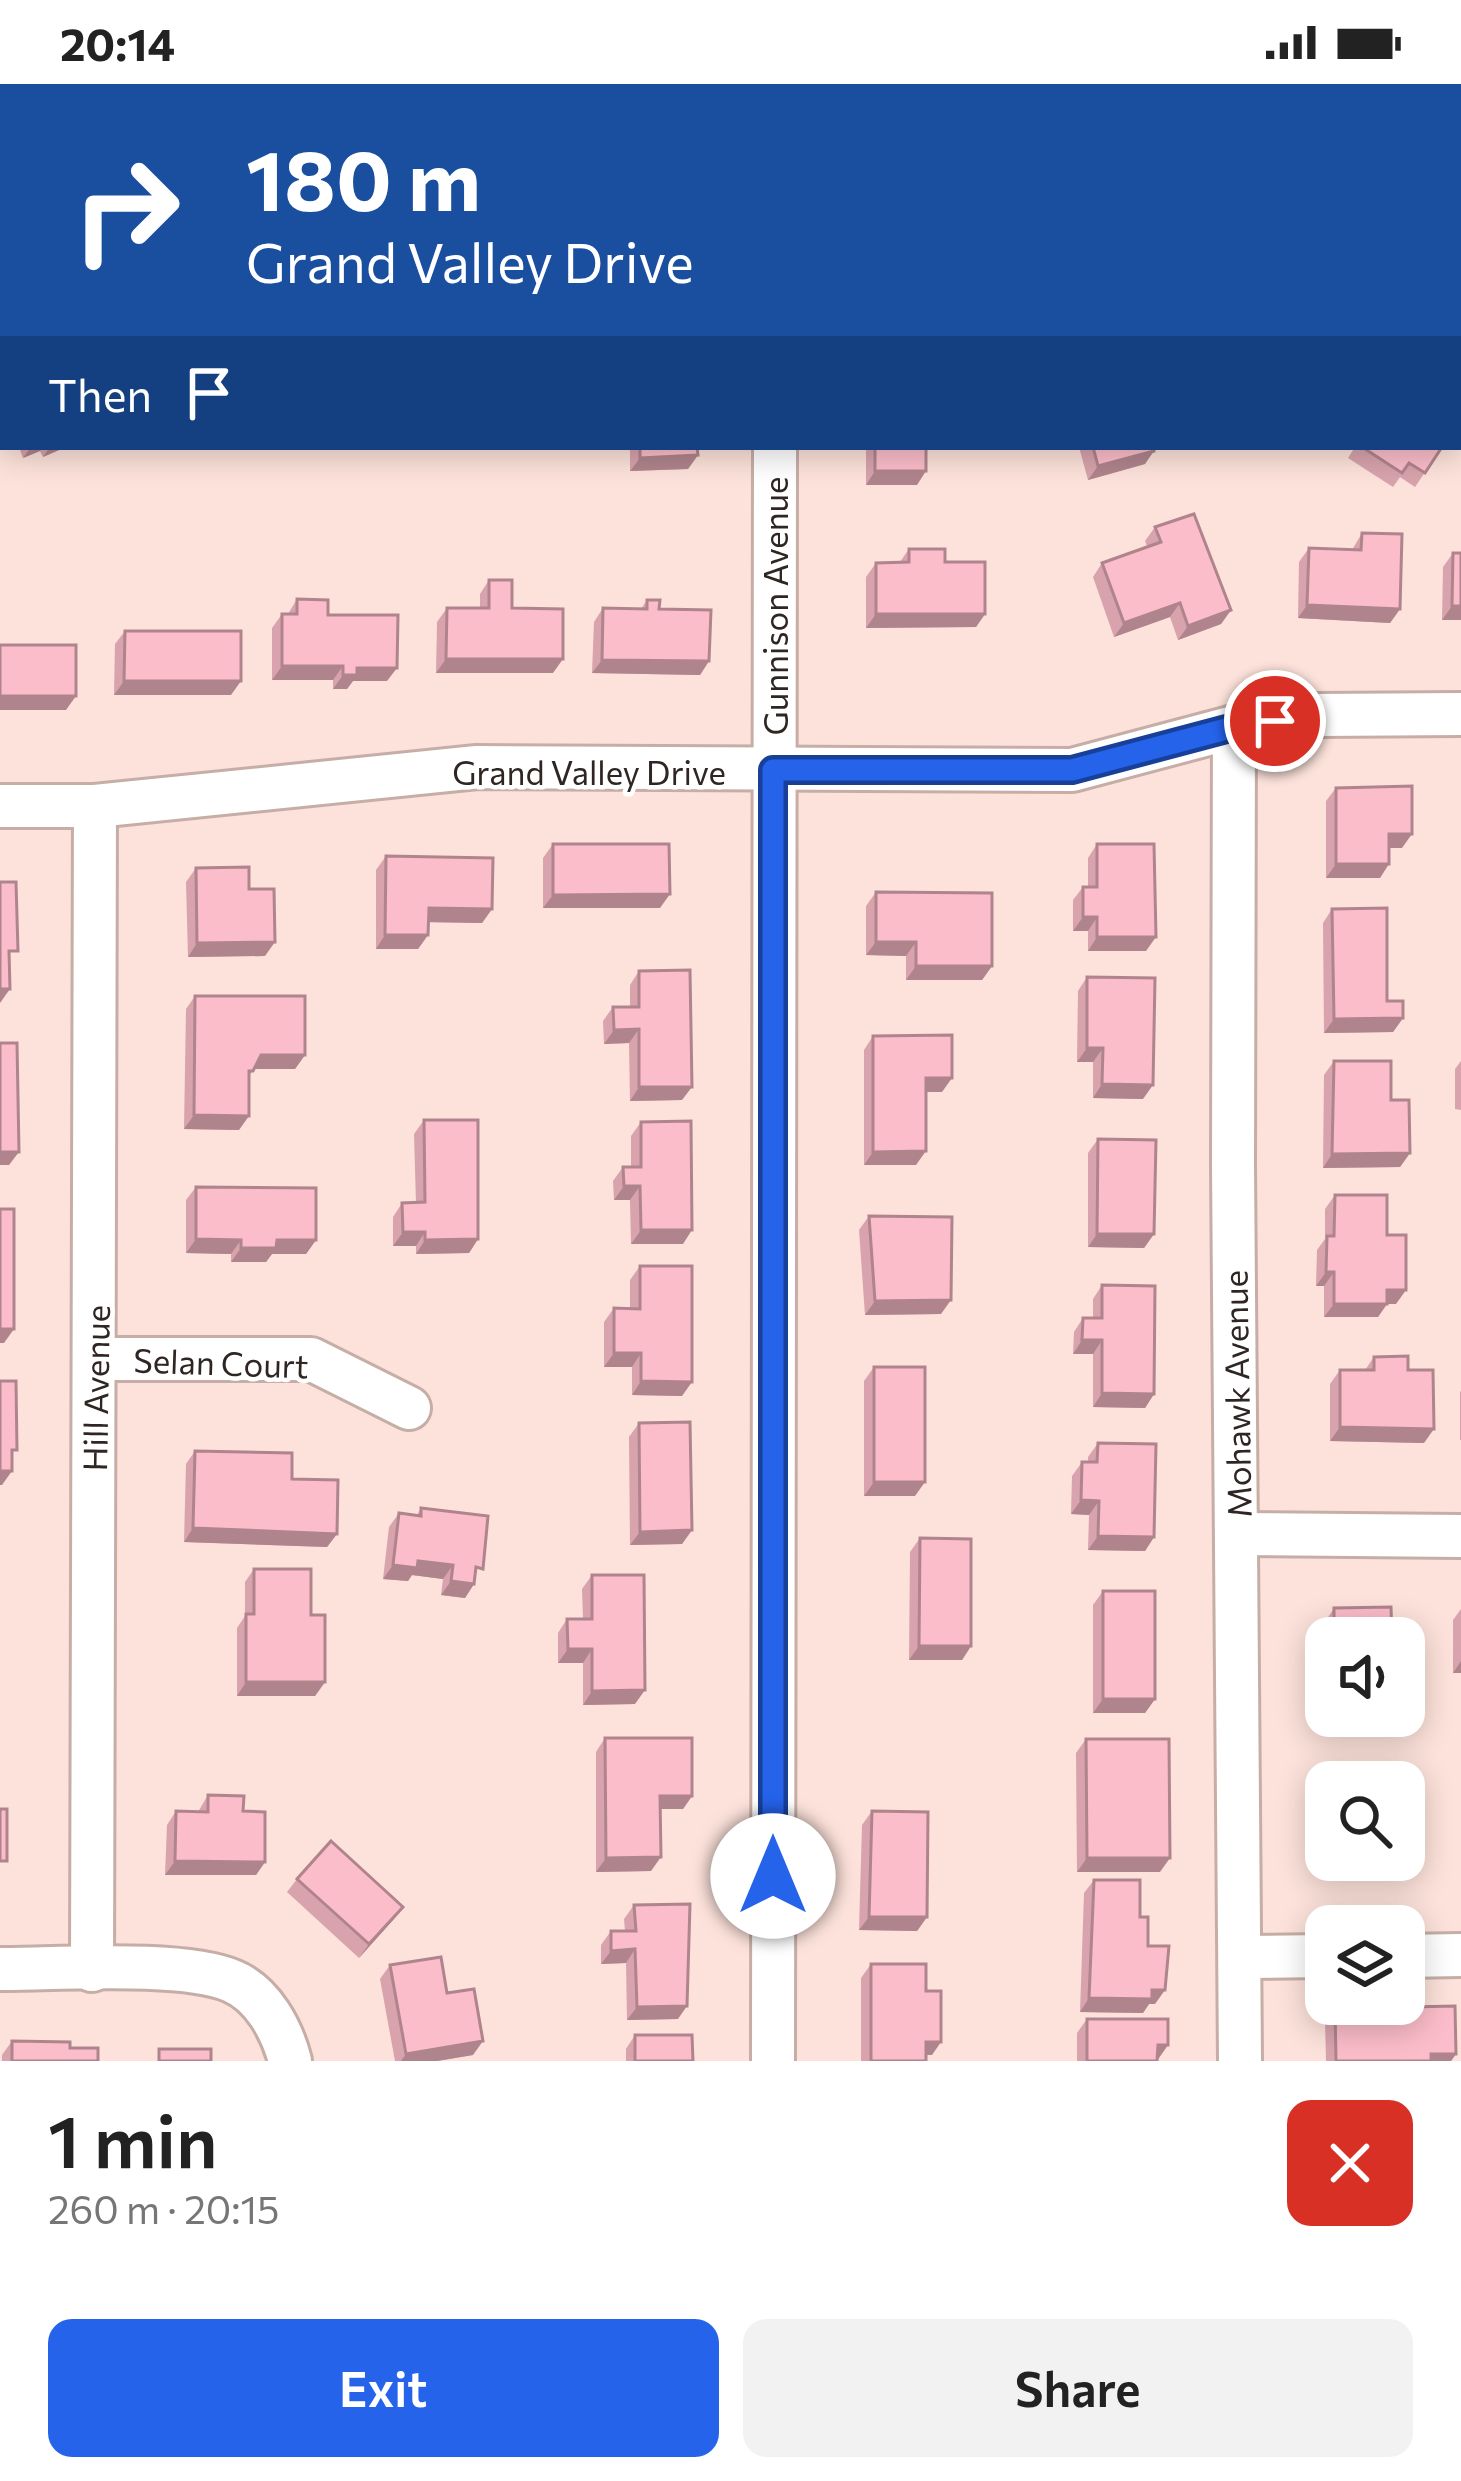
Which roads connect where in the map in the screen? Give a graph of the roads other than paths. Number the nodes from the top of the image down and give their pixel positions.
1 (775, 450) edge
2 (1461, 714) edge
3 (1234, 727) junction
4 (773, 770) junction
5 (0, 806) edge
6 (95, 806) junction
7 (96, 1359) junction
8 (409, 1408) dead end
9 (1237, 1534) junction
10 (1461, 1536) edge
11 (1425, 1955) edge
12 (1461, 1955) edge
13 (1305, 1957) edge
14 (1241, 1958) junction
15 (0, 1969) edge
16 (92, 1970) junction
17 (290, 2061) edge
18 (773, 2061) edge
19 (1240, 2061) edge

1 - 4 street, Gunnison Avenue
2 - 3 street, Grand Valley Drive
3 - 4 street, Grand Valley Drive
3 - 9 street, Mohawk Avenue
4 - 6 street, Grand Valley Drive
4 - 18 street, Gunnison Avenue
5 - 6 street, Grand Valley Drive
6 - 7 street, Hill Avenue
7 - 8 street, Selan Court
7 - 16 street, Hill Avenue
9 - 10 street
9 - 14 street, Mohawk Avenue
11 - 12 street
13 - 14 street
14 - 19 street, Mohawk Avenue
15 - 16 street
16 - 17 street

